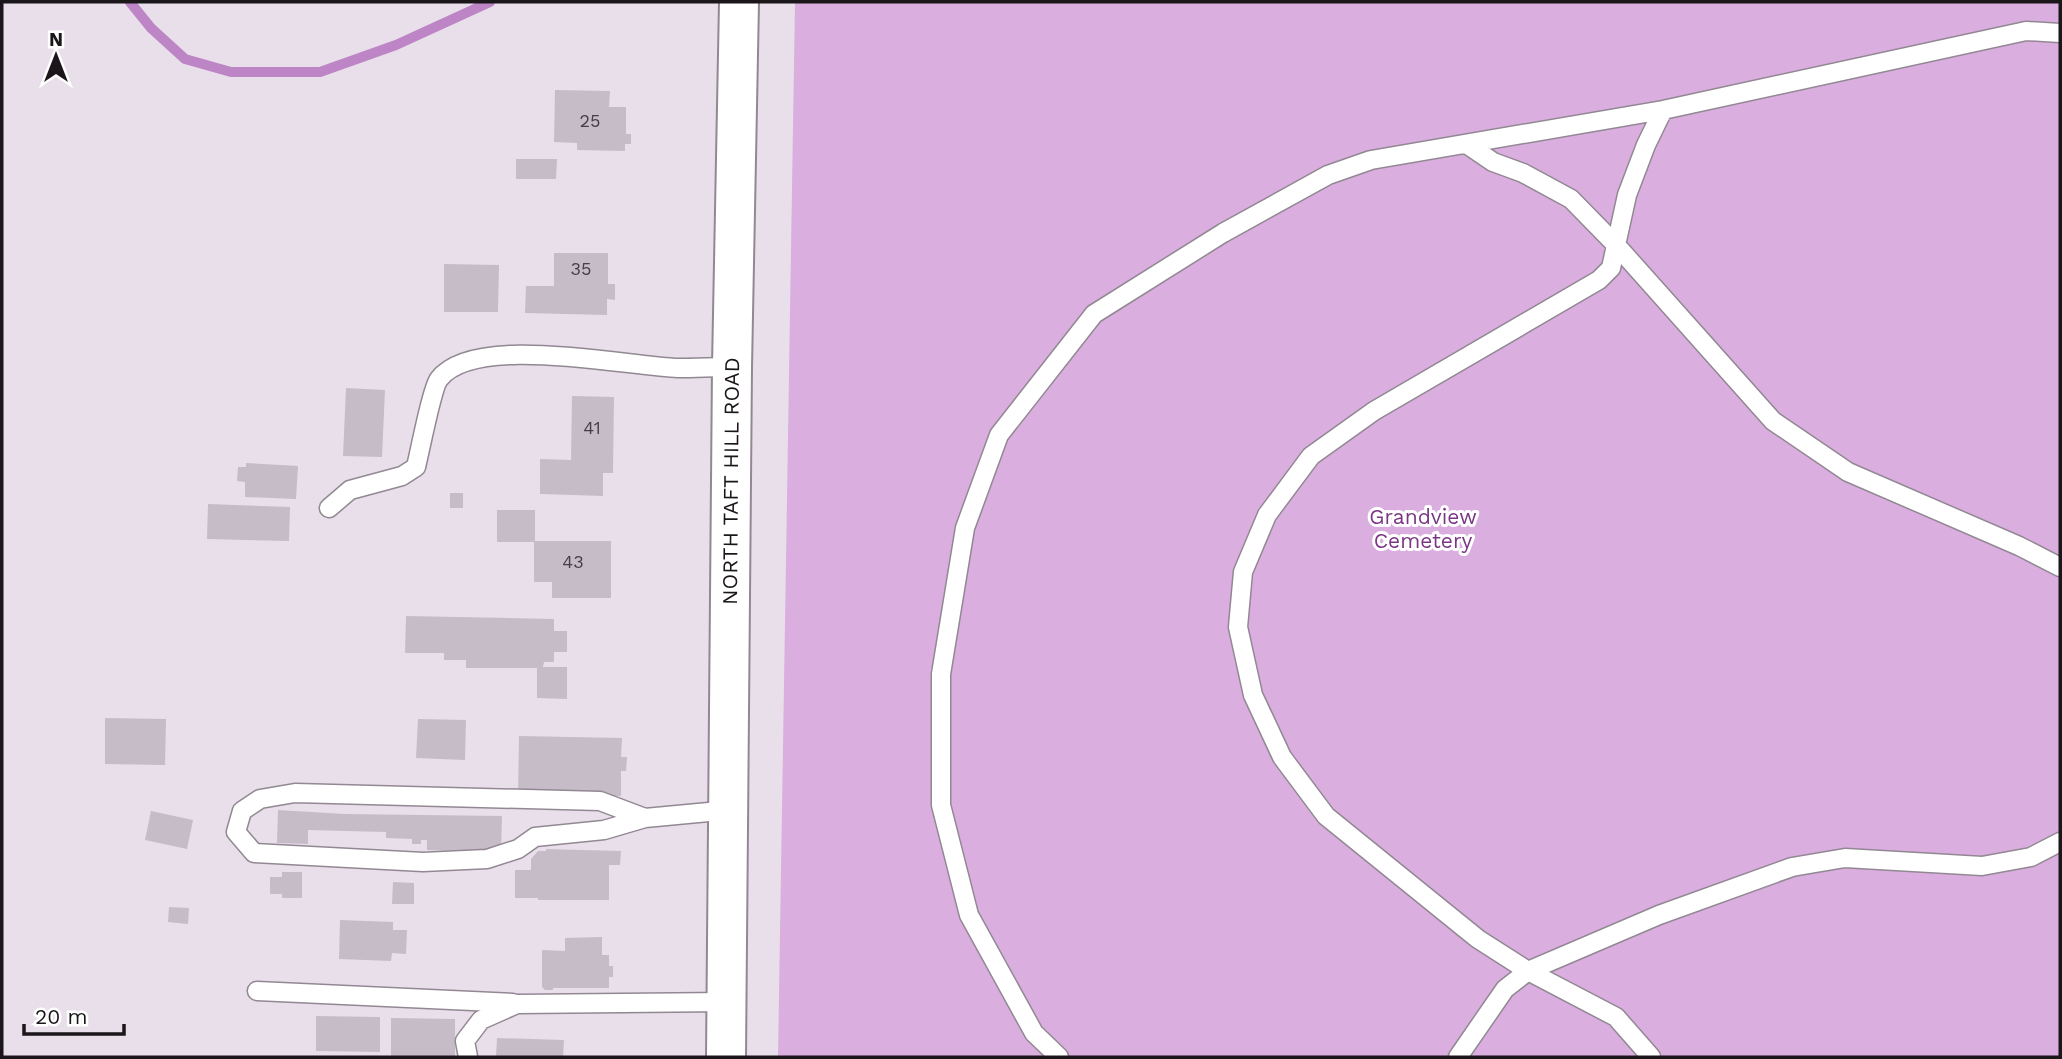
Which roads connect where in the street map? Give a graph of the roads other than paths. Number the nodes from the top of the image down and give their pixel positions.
1 (739, 2) edge
2 (2060, 33) edge
3 (1663, 110) junction
4 (1468, 145) junction
5 (1617, 246) junction
6 (732, 367) junction
7 (329, 508) dead end
8 (2060, 567) edge
9 (730, 810) junction
10 (645, 818) junction
11 (2060, 842) edge
12 (1528, 971) junction
13 (257, 991) dead end
14 (727, 1002) junction
15 (517, 1004) junction
16 (468, 1057) edge
17 (726, 1057) edge
18 (1059, 1057) edge
19 (1458, 1057) edge
20 (1651, 1057) edge

1 - 6 main road, NORTH TAFT HILL ROAD
2 - 3 lane
3 - 4 lane
3 - 5 lane
4 - 5 lane
4 - 18 lane
5 - 8 lane
5 - 12 lane
6 - 7 lane
6 - 9 main road, NORTH TAFT HILL ROAD
9 - 10 lane
9 - 14 main road, NORTH TAFT HILL ROAD
10 - 10 lane
11 - 12 lane
12 - 19 lane
12 - 20 lane
13 - 15 lane
14 - 15 lane
14 - 17 main road, NORTH TAFT HILL ROAD
15 - 16 lane

